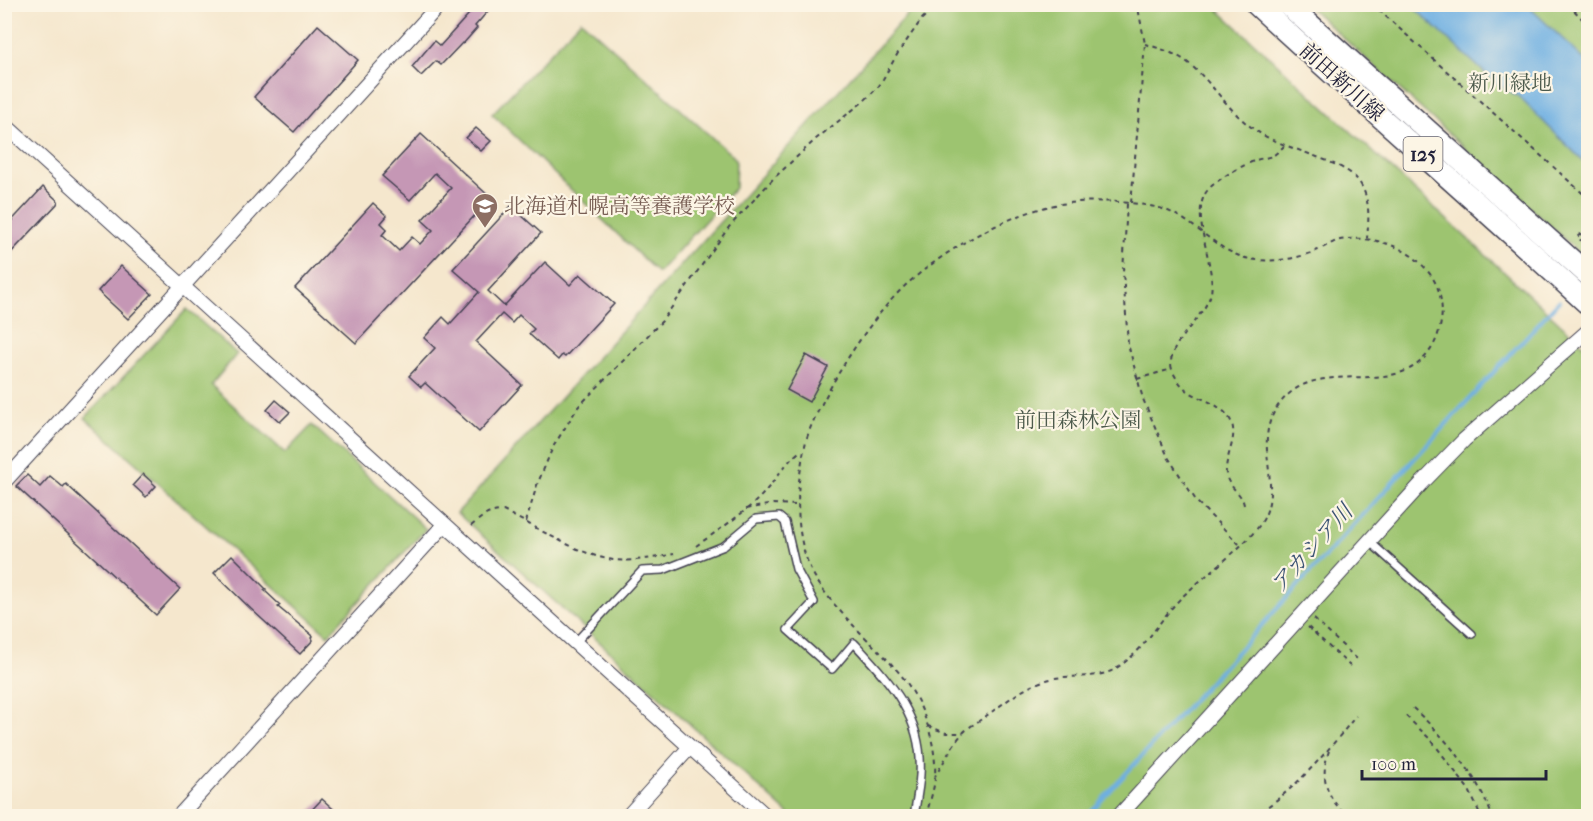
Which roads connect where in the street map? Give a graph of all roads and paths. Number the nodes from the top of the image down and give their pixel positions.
1 (440, 4) edge
2 (938, 4) edge
3 (1135, 4) edge
4 (1256, 4) edge
5 (1287, 4) edge
6 (1372, 4) edge
7 (1568, 4) edge
8 (1588, 25) edge
9 (1145, 44) junction
10 (4, 124) edge
11 (1284, 146) junction
12 (1588, 198) edge
13 (1129, 204) junction
14 (1588, 228) edge
15 (1203, 233) junction
16 (1367, 238) junction
17 (1588, 247) edge
18 (1588, 275) edge
19 (184, 288) junction
20 (1588, 304) edge
21 (1588, 331) edge
22 (1172, 369) junction
23 (1137, 379) junction
24 (803, 450) junction
25 (4, 482) edge
26 (797, 505) junction
27 (1244, 505) dead end
28 (746, 509) junction
29 (526, 522) junction
30 (444, 525) junction
31 (471, 526) dead end
32 (1369, 541) junction
33 (1240, 545) junction
34 (695, 547) dead end
35 (684, 551) dead end
36 (1302, 615) junction
37 (1472, 634) dead end
38 (574, 644) junction
39 (1357, 659) dead end
40 (1350, 666) dead end
41 (1413, 708) dead end
42 (1356, 716) dead end
43 (1406, 717) dead end
44 (928, 726) junction
45 (963, 733) junction
46 (690, 747) junction
47 (1330, 748) junction
48 (935, 776) junction
49 (1490, 811) junction
50 (179, 816) edge
51 (628, 816) edge
52 (766, 816) edge
53 (914, 816) edge
54 (926, 816) edge
55 (1119, 816) edge
56 (1253, 816) edge
57 (1346, 816) edge
58 (1481, 816) edge
59 (1492, 816) edge
60 (1497, 816) edge

1 - 19 street
2 - 29 path
3 - 9 path
4 - 20 main road, 前田新川線 / 125
5 - 18 main road, 前田新川線 / 125
6 - 12 path
7 - 8 path
9 - 11 path
9 - 13 path
10 - 19 street
11 - 15 path
11 - 16 path
13 - 15 path
13 - 23 path
13 - 24 path
14 - 17 path
15 - 16 path
15 - 22 path
16 - 33 path
19 - 25 street
19 - 30 street
21 - 32 street
22 - 23 path
22 - 27 path
23 - 33 path
24 - 26 path
24 - 28 path
26 - 28 path
26 - 44 path
28 - 34 path
29 - 31 path
29 - 35 path
30 - 38 street
30 - 50 street
32 - 36 street
32 - 37 lane
33 - 45 path
36 - 39 path
36 - 40 path
36 - 55 street
38 - 46 street
38 - 53 lane
41 - 49 path
42 - 47 path
43 - 58 path
44 - 45 path
44 - 48 path
45 - 48 path
46 - 51 street
46 - 52 street
47 - 56 path
47 - 57 path
48 - 54 path
49 - 59 path
49 - 60 path

